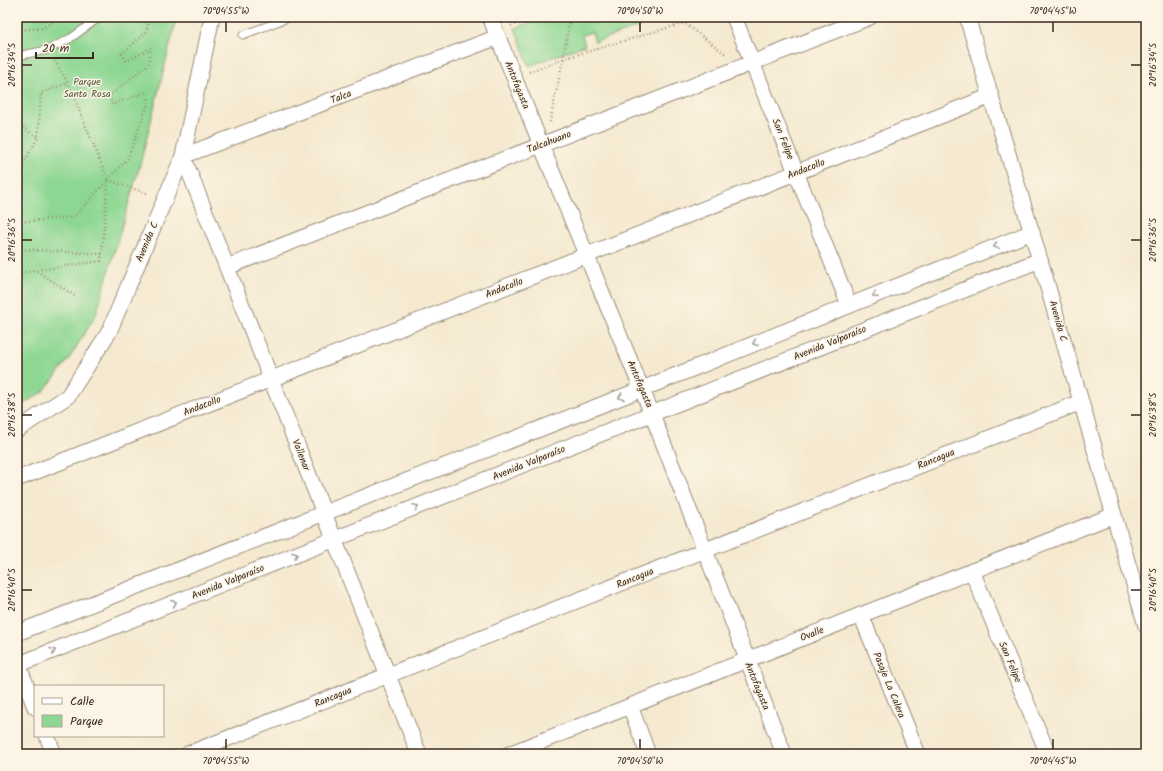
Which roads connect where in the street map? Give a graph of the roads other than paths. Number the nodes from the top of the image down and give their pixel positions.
1 (100, 17) edge
2 (212, 17) edge
3 (290, 17) edge
4 (490, 17) edge
5 (734, 17) edge
6 (870, 17) edge
7 (967, 17) edge
8 (503, 32) junction
9 (243, 35) dead end
10 (17, 56) edge
11 (752, 63) junction
12 (991, 96) junction
13 (541, 145) junction
14 (183, 156) junction
15 (796, 173) junction
16 (1032, 232) junction
17 (586, 255) junction
18 (1040, 260) junction
19 (227, 267) junction
20 (849, 305) junction
21 (271, 379) junction
22 (642, 389) junction
23 (1082, 402) junction
24 (652, 414) junction
25 (17, 430) edge
26 (17, 479) edge
27 (324, 513) junction
28 (1114, 515) junction
29 (334, 540) junction
30 (705, 550) junction
31 (972, 571) junction
32 (861, 615) junction
33 (1146, 626) edge
34 (17, 633) edge
35 (747, 660) junction
36 (17, 664) edge
37 (388, 675) junction
38 (34, 705) edge
39 (630, 706) junction
40 (47, 737) edge
41 (54, 754) edge
42 (188, 754) edge
43 (419, 754) edge
44 (510, 754) edge
45 (648, 754) edge
46 (784, 754) edge
47 (918, 754) edge
48 (1048, 754) edge

1 - 10 lane
2 - 14 street, Avenida C
3 - 9 lane
4 - 8 street, Antofagasta
5 - 11 street, San Felipe
6 - 11 street, Talcahuano
7 - 12 street, Avenida C
8 - 13 street, Antofagasta
8 - 14 street, Talca
11 - 13 street, Talcahuano
11 - 15 street, San Felipe
12 - 15 street, Andacollo
12 - 16 street, Avenida C
13 - 17 street, Antofagasta
13 - 19 street, Talcahuano
14 - 19 street, Vallenar
14 - 25 street, Avenida C
15 - 17 street, Andacollo
15 - 20 street, San Felipe
16 - 18 street, Avenida C
16 -> 20 street
17 - 21 street, Andacollo
17 - 22 street, Antofagasta
18 - 23 street, Avenida C
18 - 24 street, Avenida Valparaíso
19 - 21 street, Vallenar
20 -> 22 street
21 - 26 street, Andacollo
21 - 27 street, Vallenar
22 - 24 street, Antofagasta
22 -> 27 street
23 - 28 street, Avenida C
23 - 30 street, Rancagua
29 -> 24 street, Avenida Valparaíso
24 - 30 street, Antofagasta
27 - 29 street, Vallenar
27 - 34 street
28 - 31 street, Ovalle
28 - 33 street, Avenida C
36 -> 29 street, Avenida Valparaíso
29 - 37 street, Vallenar
30 - 35 street, Antofagasta
30 - 37 street, Rancagua
31 - 32 street, Ovalle
31 - 48 street, San Felipe
32 - 35 street, Ovalle
32 - 47 street, Pasaje La Calera
35 - 39 street, Ovalle
35 - 46 street, Antofagasta
36 - 38 street
37 - 42 street, Rancagua
37 - 43 street, Vallenar
39 - 44 street, Ovalle
39 - 45 street
40 - 41 street

